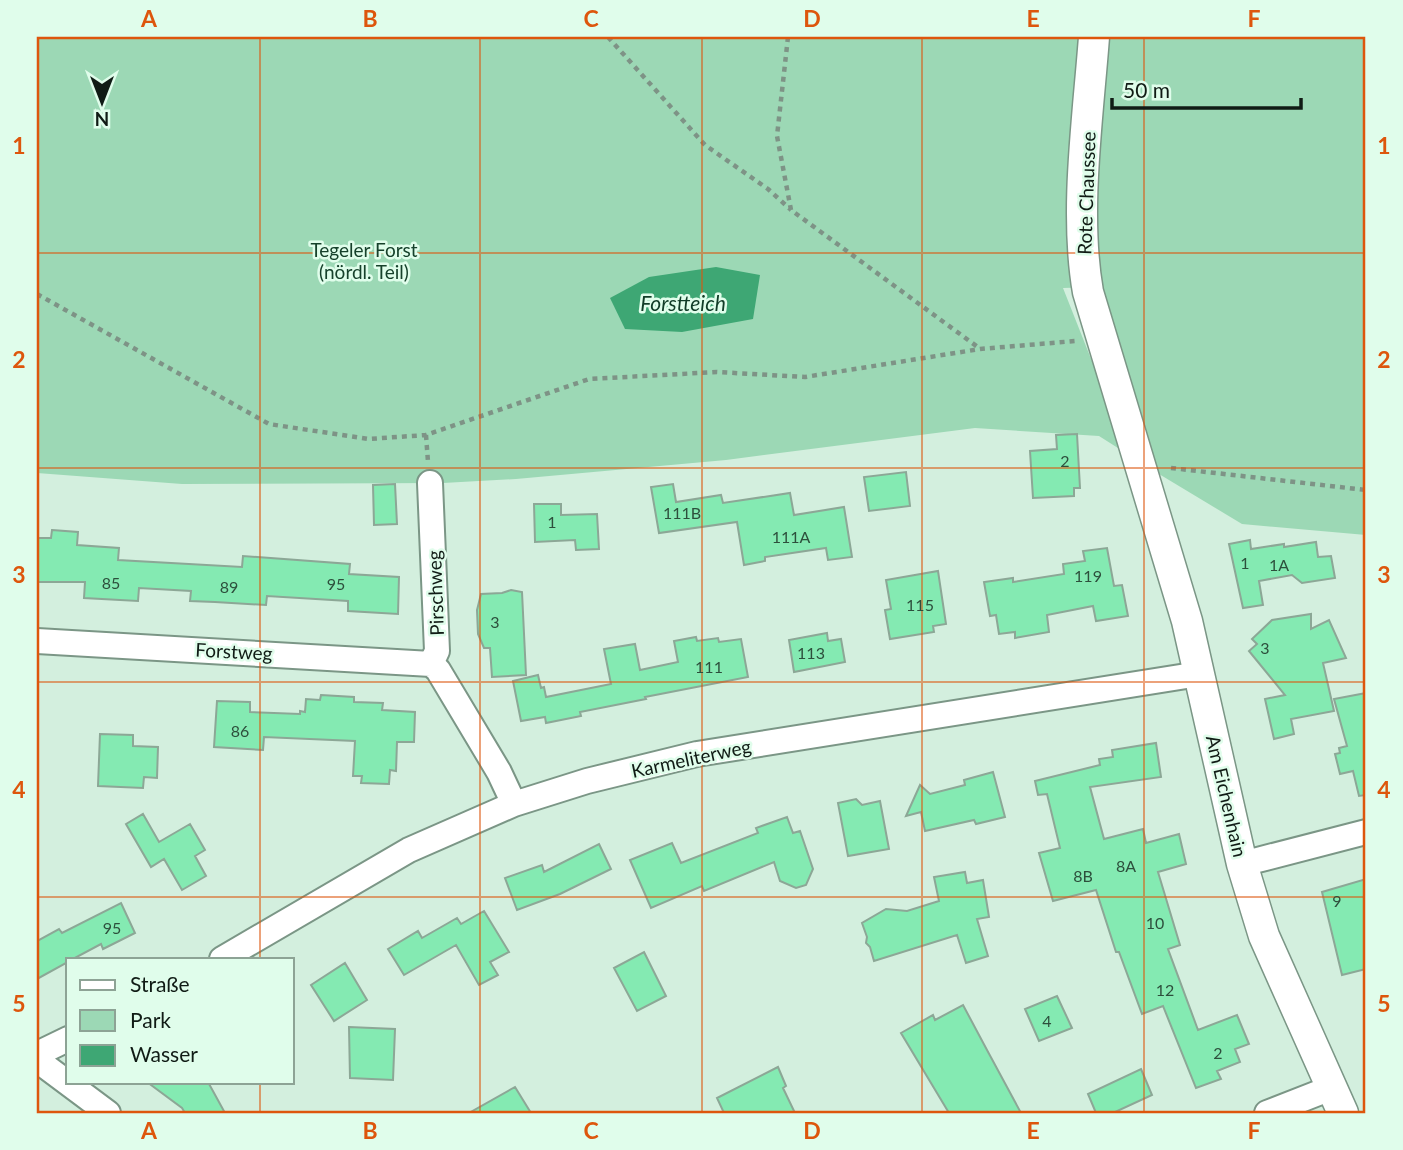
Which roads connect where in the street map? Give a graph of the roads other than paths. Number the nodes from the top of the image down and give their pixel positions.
1 (1094, 37) edge
2 (1140, 468) joint
3 (430, 483) dead end
4 (37, 641) edge
5 (431, 664) junction
6 (1199, 674) junction
7 (514, 804) junction
8 (1366, 832) edge
9 (1242, 864) junction
10 (224, 958) edge
11 (66, 1040) edge
12 (37, 1054) edge
13 (37, 1060) edge
14 (66, 1082) edge
15 (69, 1084) edge
16 (1337, 1101) edge
17 (108, 1113) edge
18 (1267, 1113) edge

1 - 2 street, Rote Chaussee
2 - 6 street, Am Eichenhain
3 - 5 street, Pirschweg
4 - 5 street, Forstweg
5 - 7 street, Pirschweg
6 - 7 street, Karmeliterweg
6 - 9 street, Am Eichenhain
7 - 10 street, Karmeliterweg
8 - 9 street
9 - 16 street, Am Eichenhain
11 - 12 street
13 - 14 street
15 - 17 street
16 - 18 street

